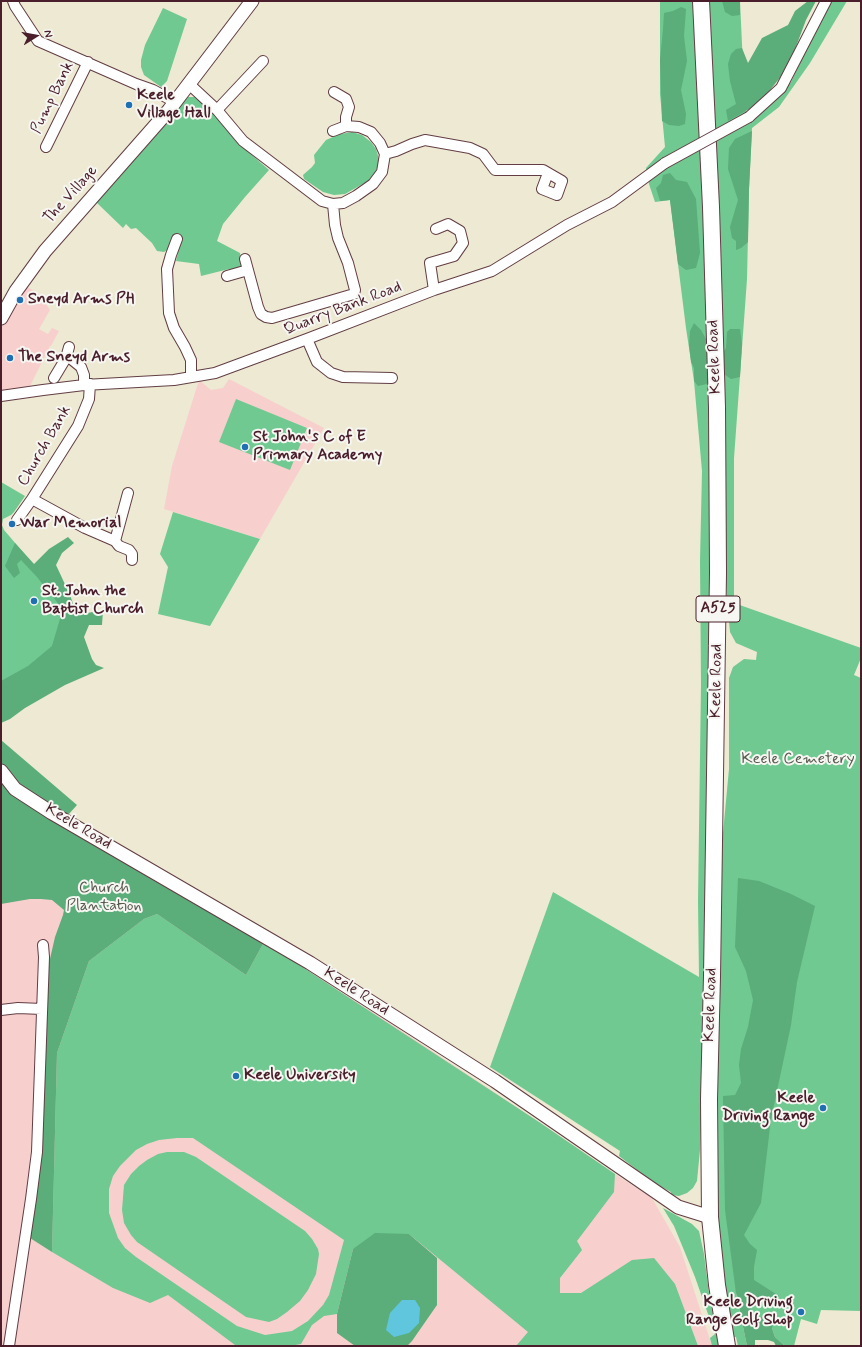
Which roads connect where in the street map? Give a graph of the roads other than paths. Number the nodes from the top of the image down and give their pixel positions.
1 (13, 1) edge
2 (252, 1) edge
3 (701, 1) edge
4 (826, 1) edge
5 (263, 61) dead end
6 (88, 62) junction
7 (189, 84) junction
8 (334, 92) dead end
9 (175, 102) junction
10 (217, 110) junction
11 (346, 126) junction
12 (333, 131) dead end
13 (46, 147) dead end
14 (385, 154) junction
15 (548, 173) dead end
16 (333, 204) junction
17 (436, 229) dead end
18 (177, 239) dead end
19 (245, 259) dead end
20 (248, 270) junction
21 (227, 276) dead end
22 (434, 290) junction
23 (1, 318) edge
24 (307, 339) junction
25 (69, 347) dead end
26 (66, 358) junction
27 (192, 377) junction
28 (54, 378) dead end
29 (392, 378) dead end
30 (87, 384) junction
31 (1, 396) edge
32 (128, 493) dead end
33 (32, 499) junction
34 (17, 520) dead end
35 (115, 541) junction
36 (132, 560) dead end
37 (1, 771) edge
38 (43, 945) dead end
39 (42, 1009) junction
40 (1, 1010) edge
41 (710, 1217) junction
42 (9, 1346) edge
43 (727, 1346) edge

1 - 6 street
2 - 7 street, The Village
3 - 41 main road, Keele Road / A525
4 - 22 street, Quarry Bank Road, bridge
5 - 10 street
6 - 9 street
6 - 13 street, Pump Bank
7 - 9 street, The Village
7 - 10 street
8 - 11 street
9 - 23 street, The Village
10 - 16 street
11 - 12 street
11 - 14 street
14 - 15 street
14 - 16 street
16 - 20 street
17 - 22 street
18 - 27 street
19 - 20 street
20 - 21 street
22 - 24 street, Quarry Bank Road
24 - 27 street, Quarry Bank Road
24 - 29 street
25 - 26 street
26 - 28 street
26 - 30 street
27 - 30 street, Quarry Bank Road
30 - 31 street, Quarry Bank Road
30 - 33 street, Church Bank
32 - 35 street
33 - 34 street, Church Bank
33 - 35 street
35 - 36 street
37 - 41 street, Keele Road
38 - 39 street
39 - 40 street
39 - 42 street
41 - 43 main road, Keele Road / A525

